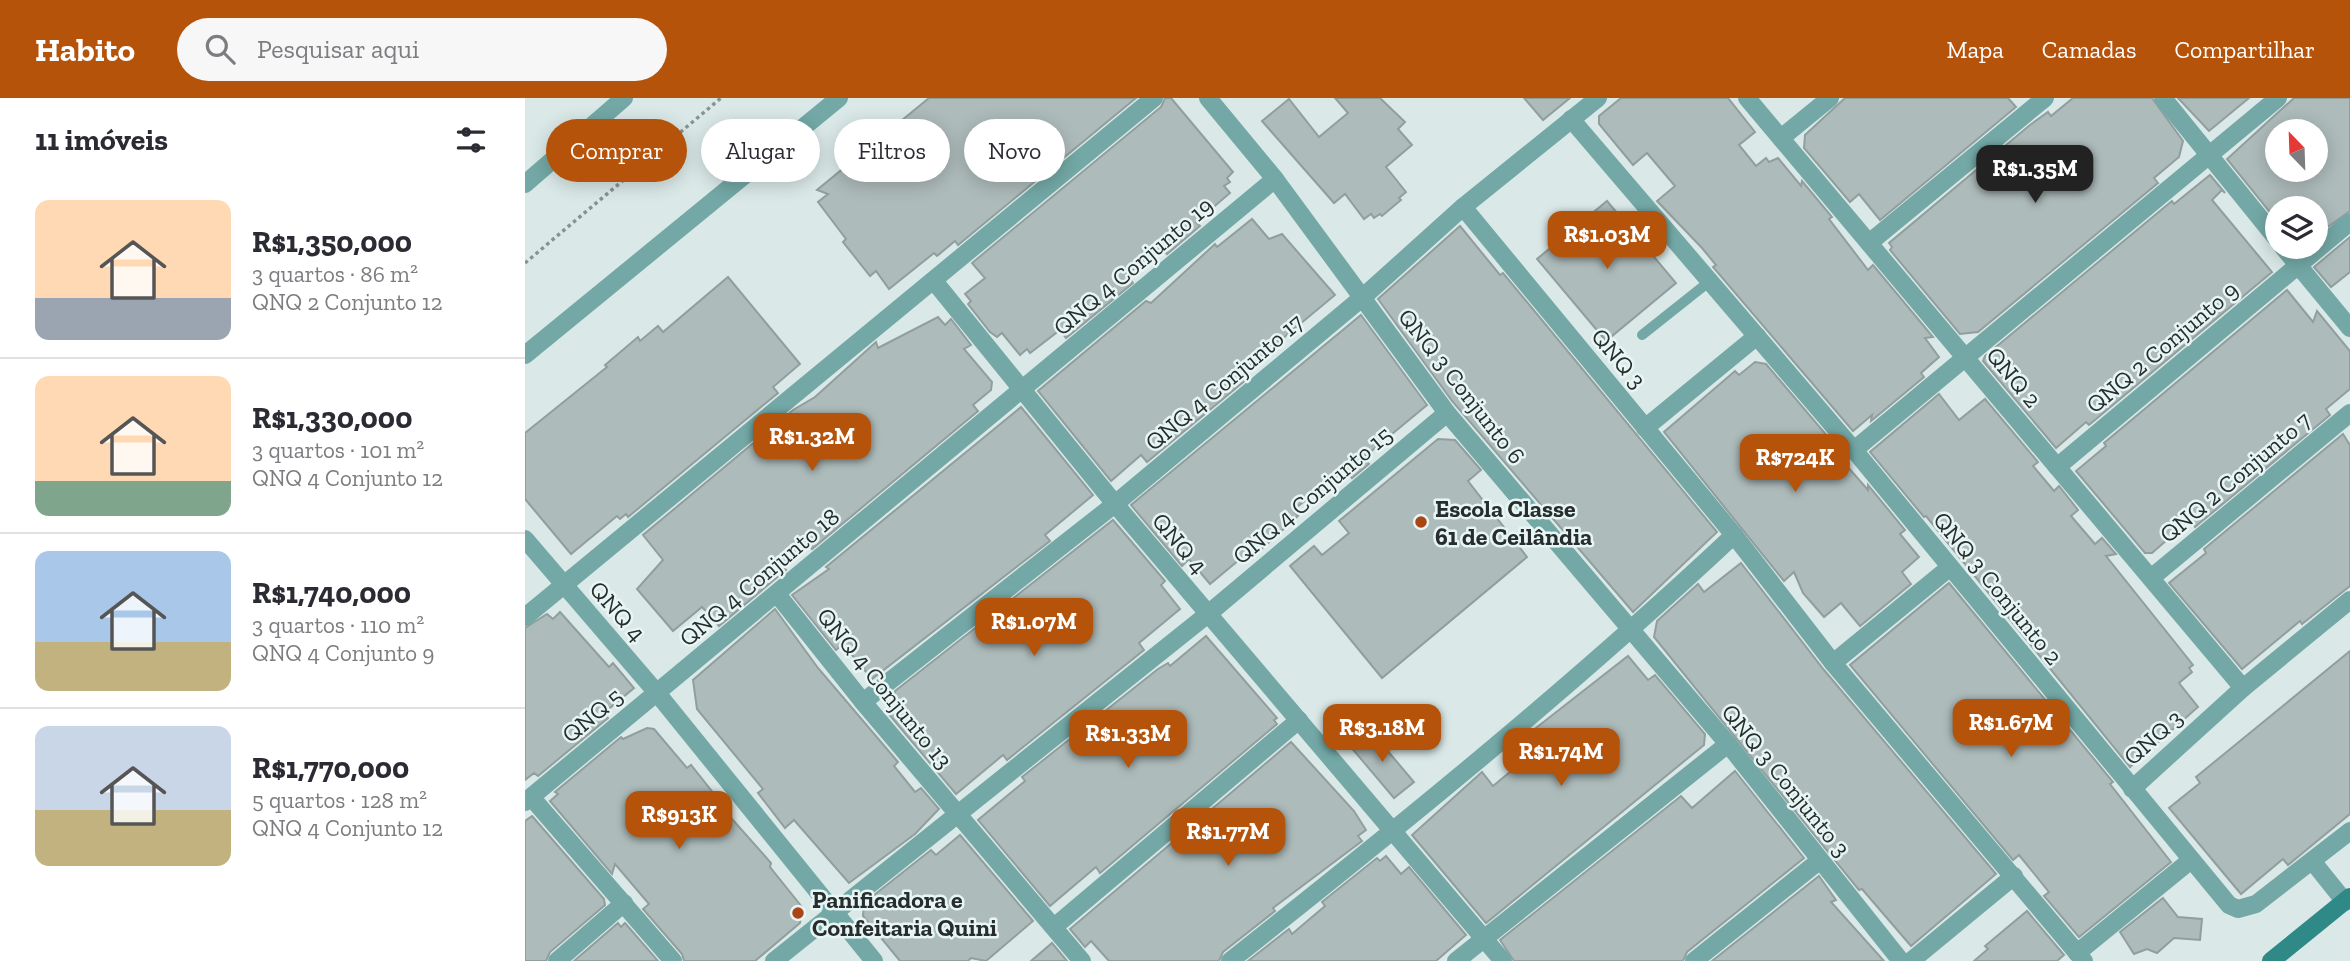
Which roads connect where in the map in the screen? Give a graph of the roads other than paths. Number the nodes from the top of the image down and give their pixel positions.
1 (624, 98) edge
2 (839, 98) edge
3 (1154, 98) edge
4 (1208, 98) edge
5 (1598, 98) edge
6 (1747, 98) edge
7 (1830, 98) edge
8 (2045, 98) edge
9 (2163, 98) edge
10 (2278, 98) edge
11 (1571, 119) junction
12 (1781, 138) junction
13 (2210, 154) junction
14 (1275, 179) junction
15 (525, 184) edge
16 (1463, 207) junction
17 (2350, 222) edge
18 (2265, 224) edge
19 (1870, 243) junction
20 (2292, 259) edge
21 (2297, 265) junction
22 (934, 281) junction
23 (1710, 281) junction
24 (1363, 297) junction
25 (2350, 328) edge
26 (1642, 335) dead end
27 (1757, 336) junction
28 (525, 355) edge
29 (1965, 357) junction
30 (1021, 391) junction
31 (1447, 413) junction
32 (2350, 413) edge
33 (1645, 428) junction
34 (1854, 450) junction
35 (2057, 467) junction
36 (1115, 504) junction
37 (1734, 536) junction
38 (525, 539) edge
39 (1949, 568) junction
40 (2151, 578) junction
41 (563, 585) junction
42 (777, 594) junction
43 (2350, 600) edge
44 (1208, 614) junction
45 (525, 617) edge
46 (1631, 631) junction
47 (1833, 663) junction
48 (2243, 688) junction
49 (657, 693) junction
50 (863, 702) junction
51 (1299, 720) junction
52 (1728, 744) junction
53 (2132, 789) junction
54 (528, 800) edge
55 (957, 812) junction
56 (2350, 831) edge
57 (1393, 832) junction
58 (2191, 860) junction
59 (1819, 861) junction
60 (2313, 862) junction
61 (2014, 876) junction
62 (2347, 900) edge
63 (624, 903) junction
64 (833, 911) junction
65 (1054, 927) junction
66 (1483, 937) junction
67 (2081, 957) edge
68 (2279, 959) edge
69 (557, 961) edge
70 (673, 961) edge
71 (774, 961) edge
72 (874, 961) edge
73 (1082, 961) edge
74 (1230, 961) edge
75 (1455, 961) edge
76 (1503, 961) edge
77 (1694, 961) edge
78 (1901, 961) edge
79 (1911, 961) edge

1 - 15 street
2 - 28 street
3 - 22 street
4 - 14 street
5 - 11 street
6 - 12 street, QNQ 2
7 - 12 street
8 - 19 street
9 - 13 street
10 - 13 street
11 - 16 street
11 - 23 street, QNQ 3 Conjunto 2
12 - 19 street, QNQ 2
13 - 18 street
13 - 29 street
14 - 24 street
14 - 30 street, QNQ 4 Conjunto 19
16 - 24 street
16 - 33 street, QNQ 3
17 - 21 street, QNQ 2 Conjunto 9
19 - 29 street, QNQ 2
20 - 21 street
21 - 25 street
21 - 35 street, QNQ 2 Conjunto 9
22 - 30 street, QNQ 4
22 - 41 street
23 - 26 lane
23 - 27 street, QNQ 3 Conjunto 2
24 - 31 street, QNQ 3 Conjunto 6
24 - 36 street, QNQ 4 Conjunto 17
27 - 33 street, QNQ 3
27 - 34 street, QNQ 3 Conjunto 2
29 - 34 street
29 - 35 street, QNQ 2
30 - 36 street, QNQ 4
30 - 42 street, QNQ 4 Conjunto 18
31 - 44 street, QNQ 4 Conjunto 15
31 - 46 street, QNQ 3 Conjunto 6
32 - 40 street, QNQ 2 Conjunto 7
33 - 37 street
34 - 39 street, QNQ 3 Conjunto 2
35 - 40 street, QNQ 2
36 - 44 street, QNQ 4
36 - 50 street, QNQ 4 Conjunto 17
37 - 46 street
37 - 47 street
38 - 41 street, QNQ 4
39 - 47 street
39 - 53 street, QNQ 3 Conjunto 2
40 - 48 street, QNQ 2
41 - 45 street
41 - 49 street, QNQ 4
42 - 49 street, QNQ 4 Conjunto 18
42 - 50 street, QNQ 4 Conjunto 13
43 - 48 street, QNQ 3
44 - 51 street, QNQ 4
44 - 55 street, QNQ 4 Conjunto 15
46 - 52 street, QNQ 3 Conjunto 3
46 - 57 street
47 - 61 street
48 - 53 street, QNQ 3
49 - 54 street, QNQ 5
49 - 64 street, QNQ 4
50 - 55 street, QNQ 4 Conjunto 13
51 - 57 street, QNQ 4
51 - 65 street
52 - 59 street, QNQ 3 Conjunto 3
52 - 66 street
53 - 58 street, QNQ 3
54 - 63 street, QNQ 5
55 - 64 street
55 - 65 street, QNQ 4 Conjunto 13
56 - 60 street
57 - 66 street, QNQ 4
57 - 74 street
58 - 60 street, QNQ 3
58 - 67 street
59 - 77 street
59 - 78 street, QNQ 3 Conjunto 3
60 - 62 street
61 - 67 street
61 - 79 street
62 - 68 main road
63 - 69 street
63 - 70 street, QNQ 5
64 - 71 street
64 - 72 street, QNQ 4
65 - 73 street, QNQ 4 Conjunto 13
66 - 75 street
66 - 76 street, QNQ 4

